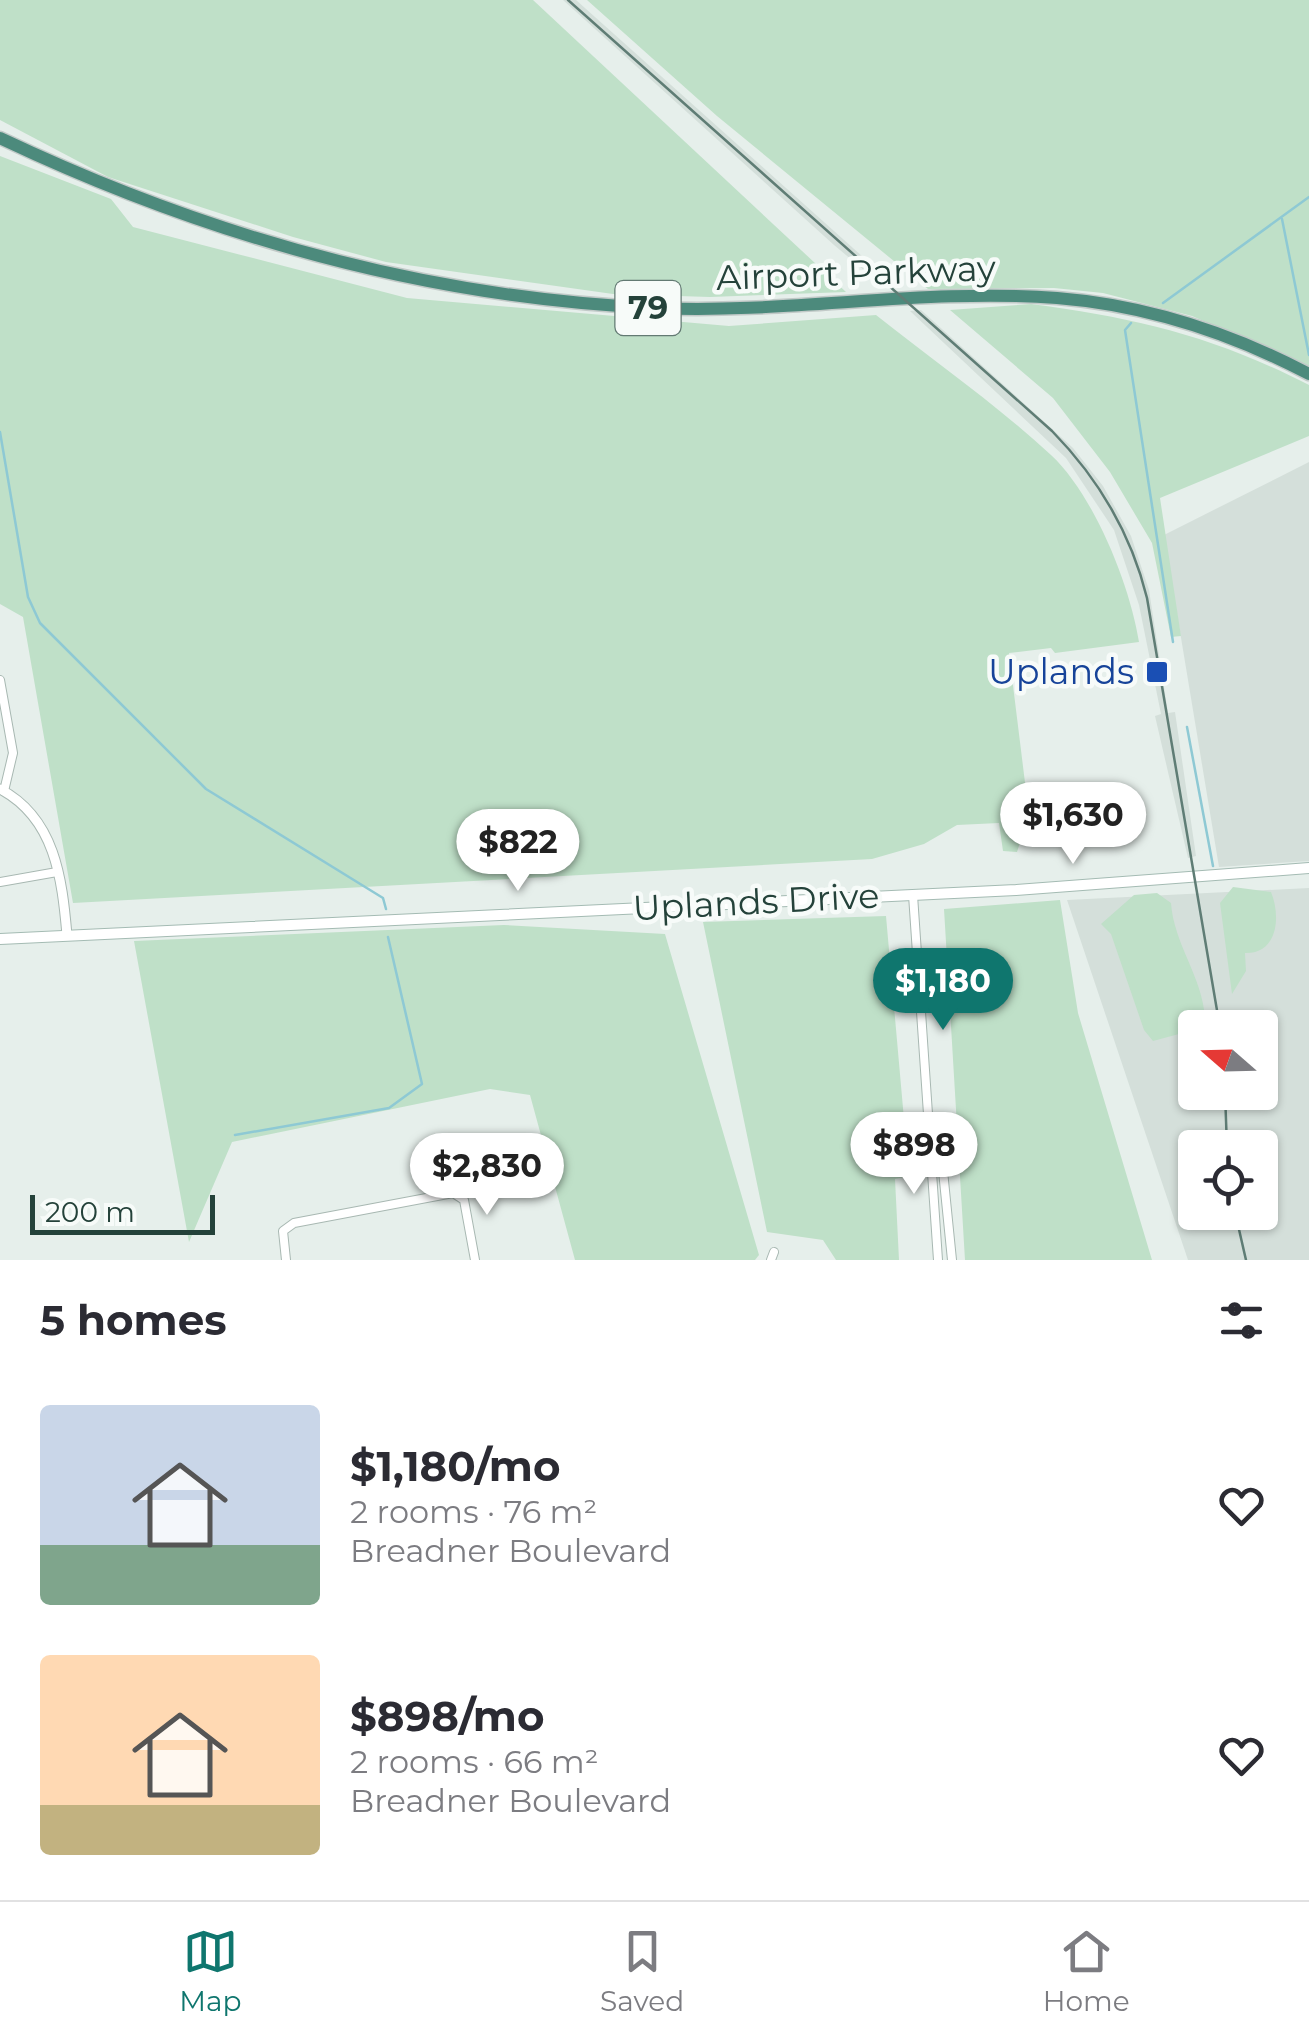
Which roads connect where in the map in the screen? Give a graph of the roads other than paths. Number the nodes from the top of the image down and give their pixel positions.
1 (0, 138) edge
2 (1309, 374) edge
3 (0, 680) edge
4 (2, 790) edge
5 (1309, 855) edge
6 (1307, 871) edge
7 (57, 872) junction
8 (0, 882) edge
9 (913, 895) junction
10 (67, 935) junction
11 (0, 939) edge
12 (932, 1135) junction
13 (286, 1260) edge
14 (476, 1260) edge
15 (938, 1260) edge
16 (952, 1260) edge

1 - 2 highway, Airport Parkway / 79
3 - 4 street
4 - 7 street
5 - 6 main road
6 - 9 main road, Uplands Drive
7 - 8 street
7 - 10 street
9 - 10 main road, Uplands Drive
9 - 12 street
10 - 11 main road, Uplands Drive
12 - 15 street
12 - 16 street
13 - 14 street

